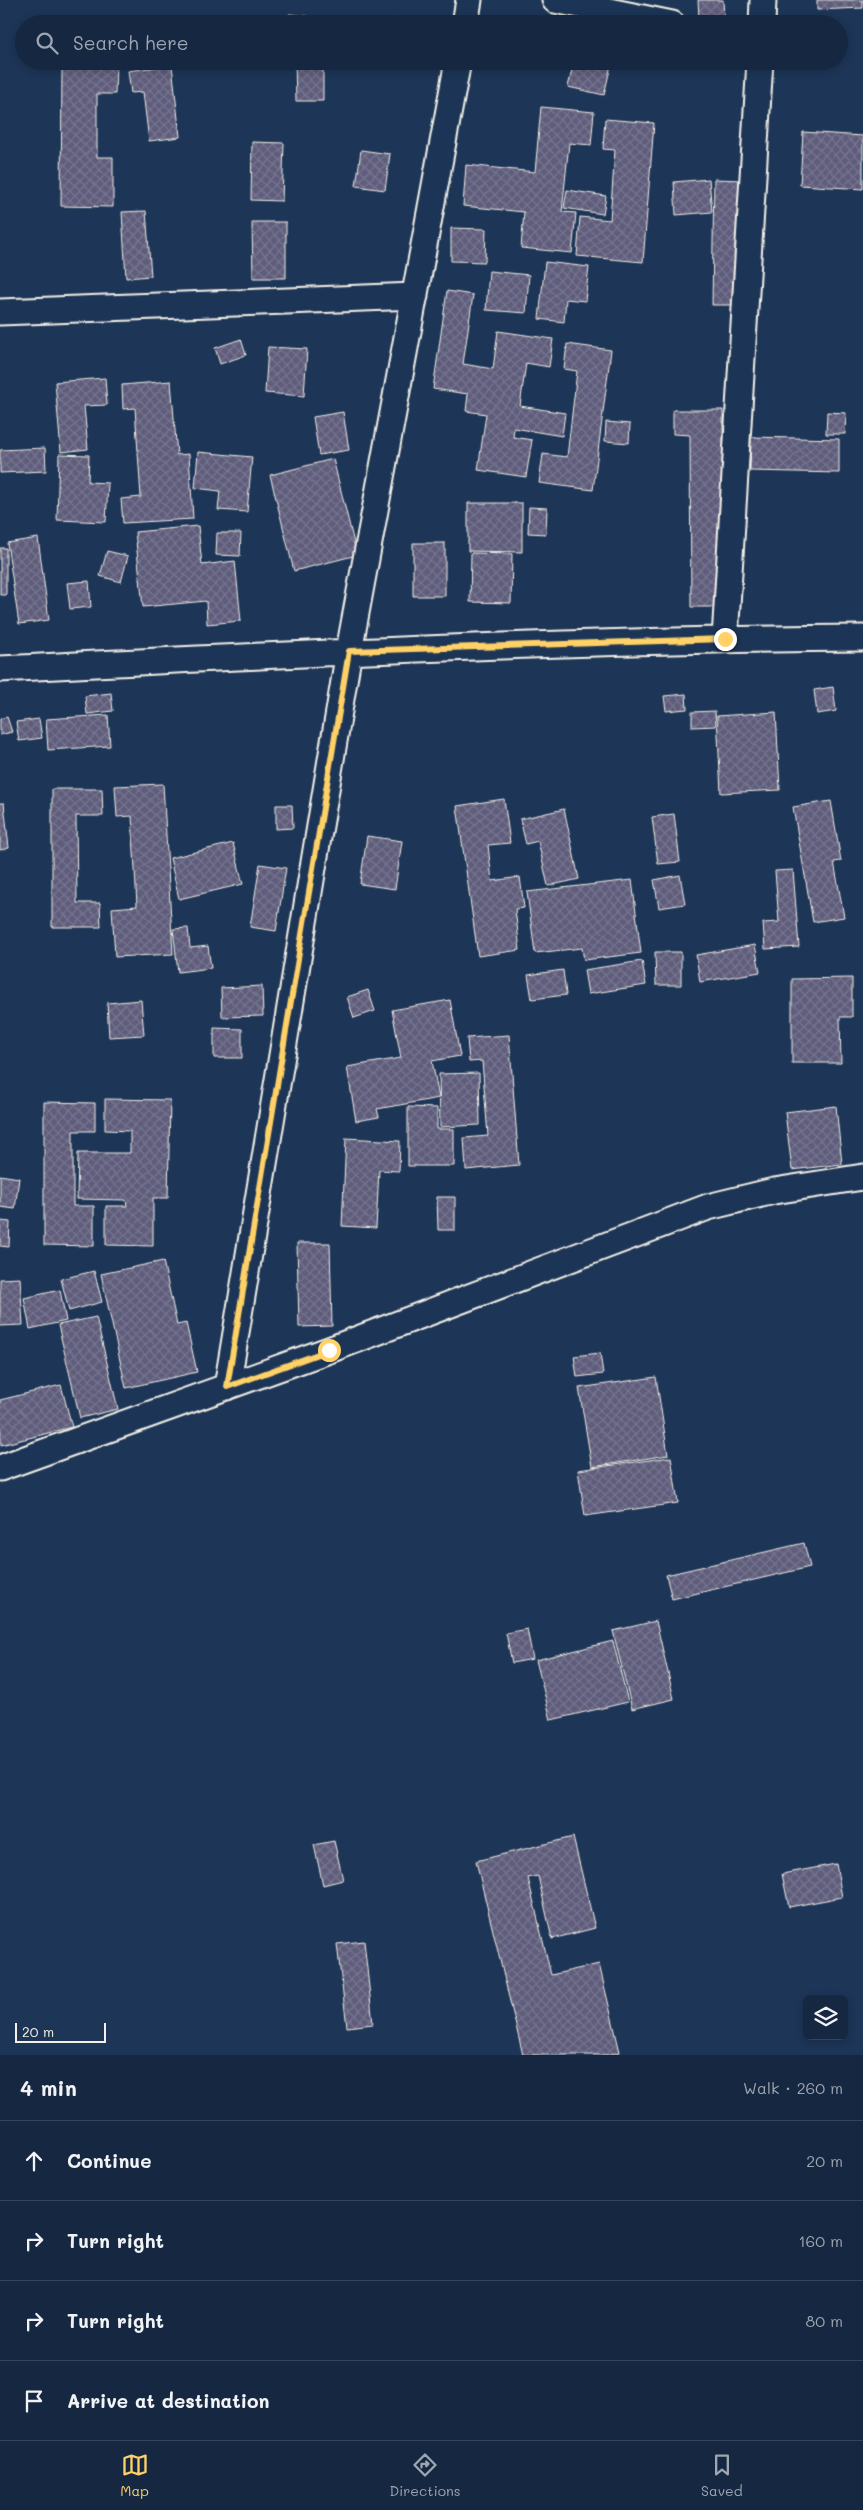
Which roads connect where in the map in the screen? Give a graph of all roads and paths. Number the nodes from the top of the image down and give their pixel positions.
1 (469, 0) edge
2 (555, 0) edge
3 (763, 0) edge
4 (466, 15) edge
5 (628, 15) edge
6 (762, 15) edge
7 (456, 70) edge
8 (759, 70) edge
9 (415, 296) junction
10 (0, 312) edge
11 (863, 638) edge
12 (725, 639) junction
13 (349, 651) junction
14 (0, 669) edge
15 (863, 1177) edge
16 (227, 1387) junction
17 (0, 1468) edge

1 - 4 street
2 - 5 street
3 - 6 street
7 - 9 street
8 - 12 street
9 - 10 street
9 - 13 street
11 - 12 street
12 - 13 street
13 - 14 street
13 - 16 street
15 - 16 street
16 - 17 street

